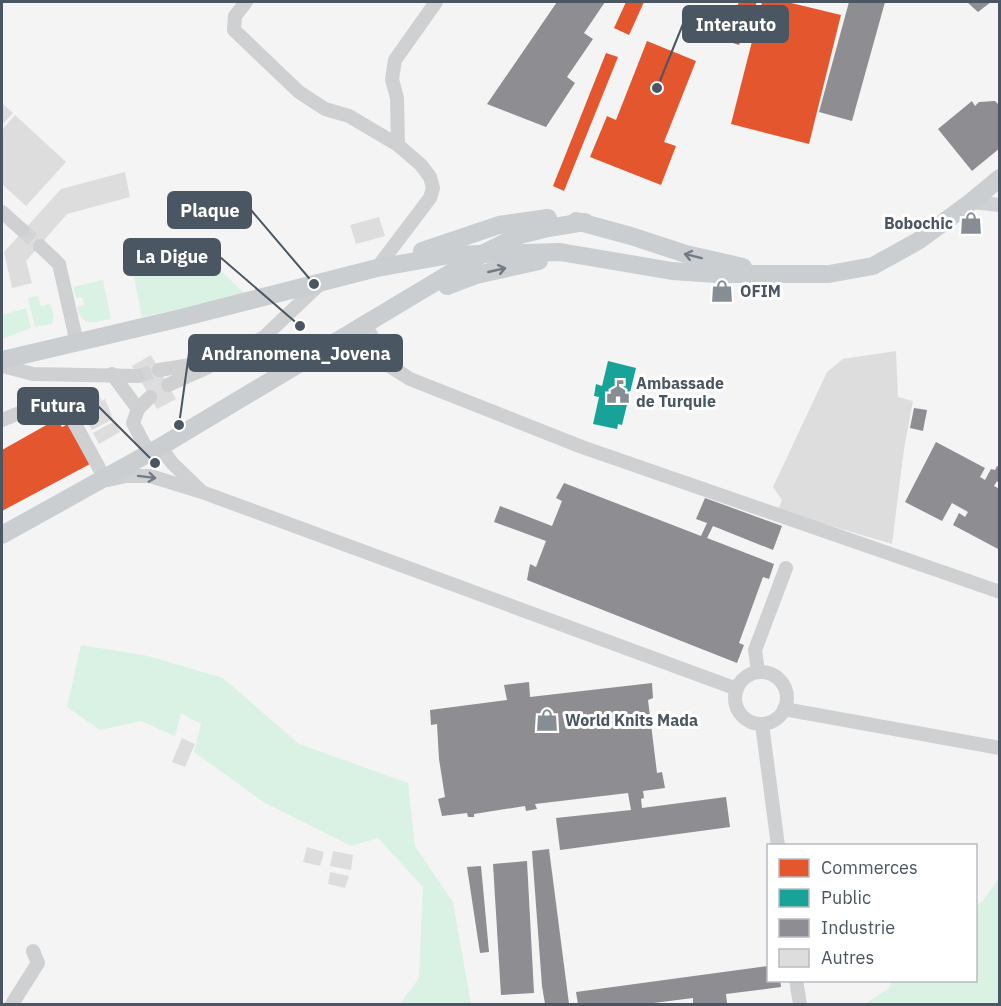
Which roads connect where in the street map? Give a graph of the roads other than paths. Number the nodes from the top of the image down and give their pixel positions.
1 (246, 2) edge
2 (435, 2) edge
3 (398, 145) junction
4 (999, 178) edge
5 (971, 202) junction
6 (999, 205) edge
7 (2, 212) edge
8 (585, 222) junction
9 (22, 230) tunnel mouth
10 (40, 246) tunnel mouth
11 (484, 253) junction
12 (591, 257) junction
13 (377, 268) junction
14 (792, 274) junction
15 (322, 282) junction
16 (365, 324) junction
17 (77, 343) junction
18 (308, 358) junction
19 (2, 360) edge
20 (223, 360) junction
21 (2, 366) edge
22 (159, 370) tunnel mouth
23 (112, 374) junction
24 (138, 376) tunnel mouth
25 (168, 386) dead end
26 (150, 397) dead end
27 (138, 409) junction
28 (2, 420) edge
29 (154, 450) junction
30 (98, 480) junction
31 (202, 492) junction
32 (2, 536) edge
33 (786, 568) dead end
34 (999, 592) edge
35 (758, 672) junction
36 (737, 689) junction
37 (784, 709) junction
38 (762, 724) junction
39 (999, 748) edge
40 (778, 844) edge
41 (33, 951) dead end
42 (796, 982) edge
43 (12, 1005) edge
44 (800, 1005) edge

1 - 3 street
2 - 3 street
3 - 13 street
4 - 5 main road
5 - 6 street
5 - 14 main road
7 - 9 street
8 - 11 main road
8 - 13 main road
14 -> 8 main road
10 - 17 street
11 - 12 main road
11 - 13 main road
11 - 16 main road
12 - 14 main road
16 -> 12 main road
13 - 15 main road
15 - 17 main road
15 - 20 street
16 - 18 main road
16 - 34 street
17 - 19 main road
18 - 20 street
18 - 29 main road
20 - 22 street
20 - 25 street
21 - 23 street
23 - 24 street
23 - 27 street
26 - 27 street
27 - 29 street
28 - 30 street
29 - 30 main road
29 - 31 street
30 -> 31 street
30 - 32 main road
31 - 36 street
33 - 35 street
35 - 36 street
35 - 37 street
36 - 38 street
37 - 38 street
37 - 39 street
38 - 40 street
41 - 43 street
42 - 44 street

